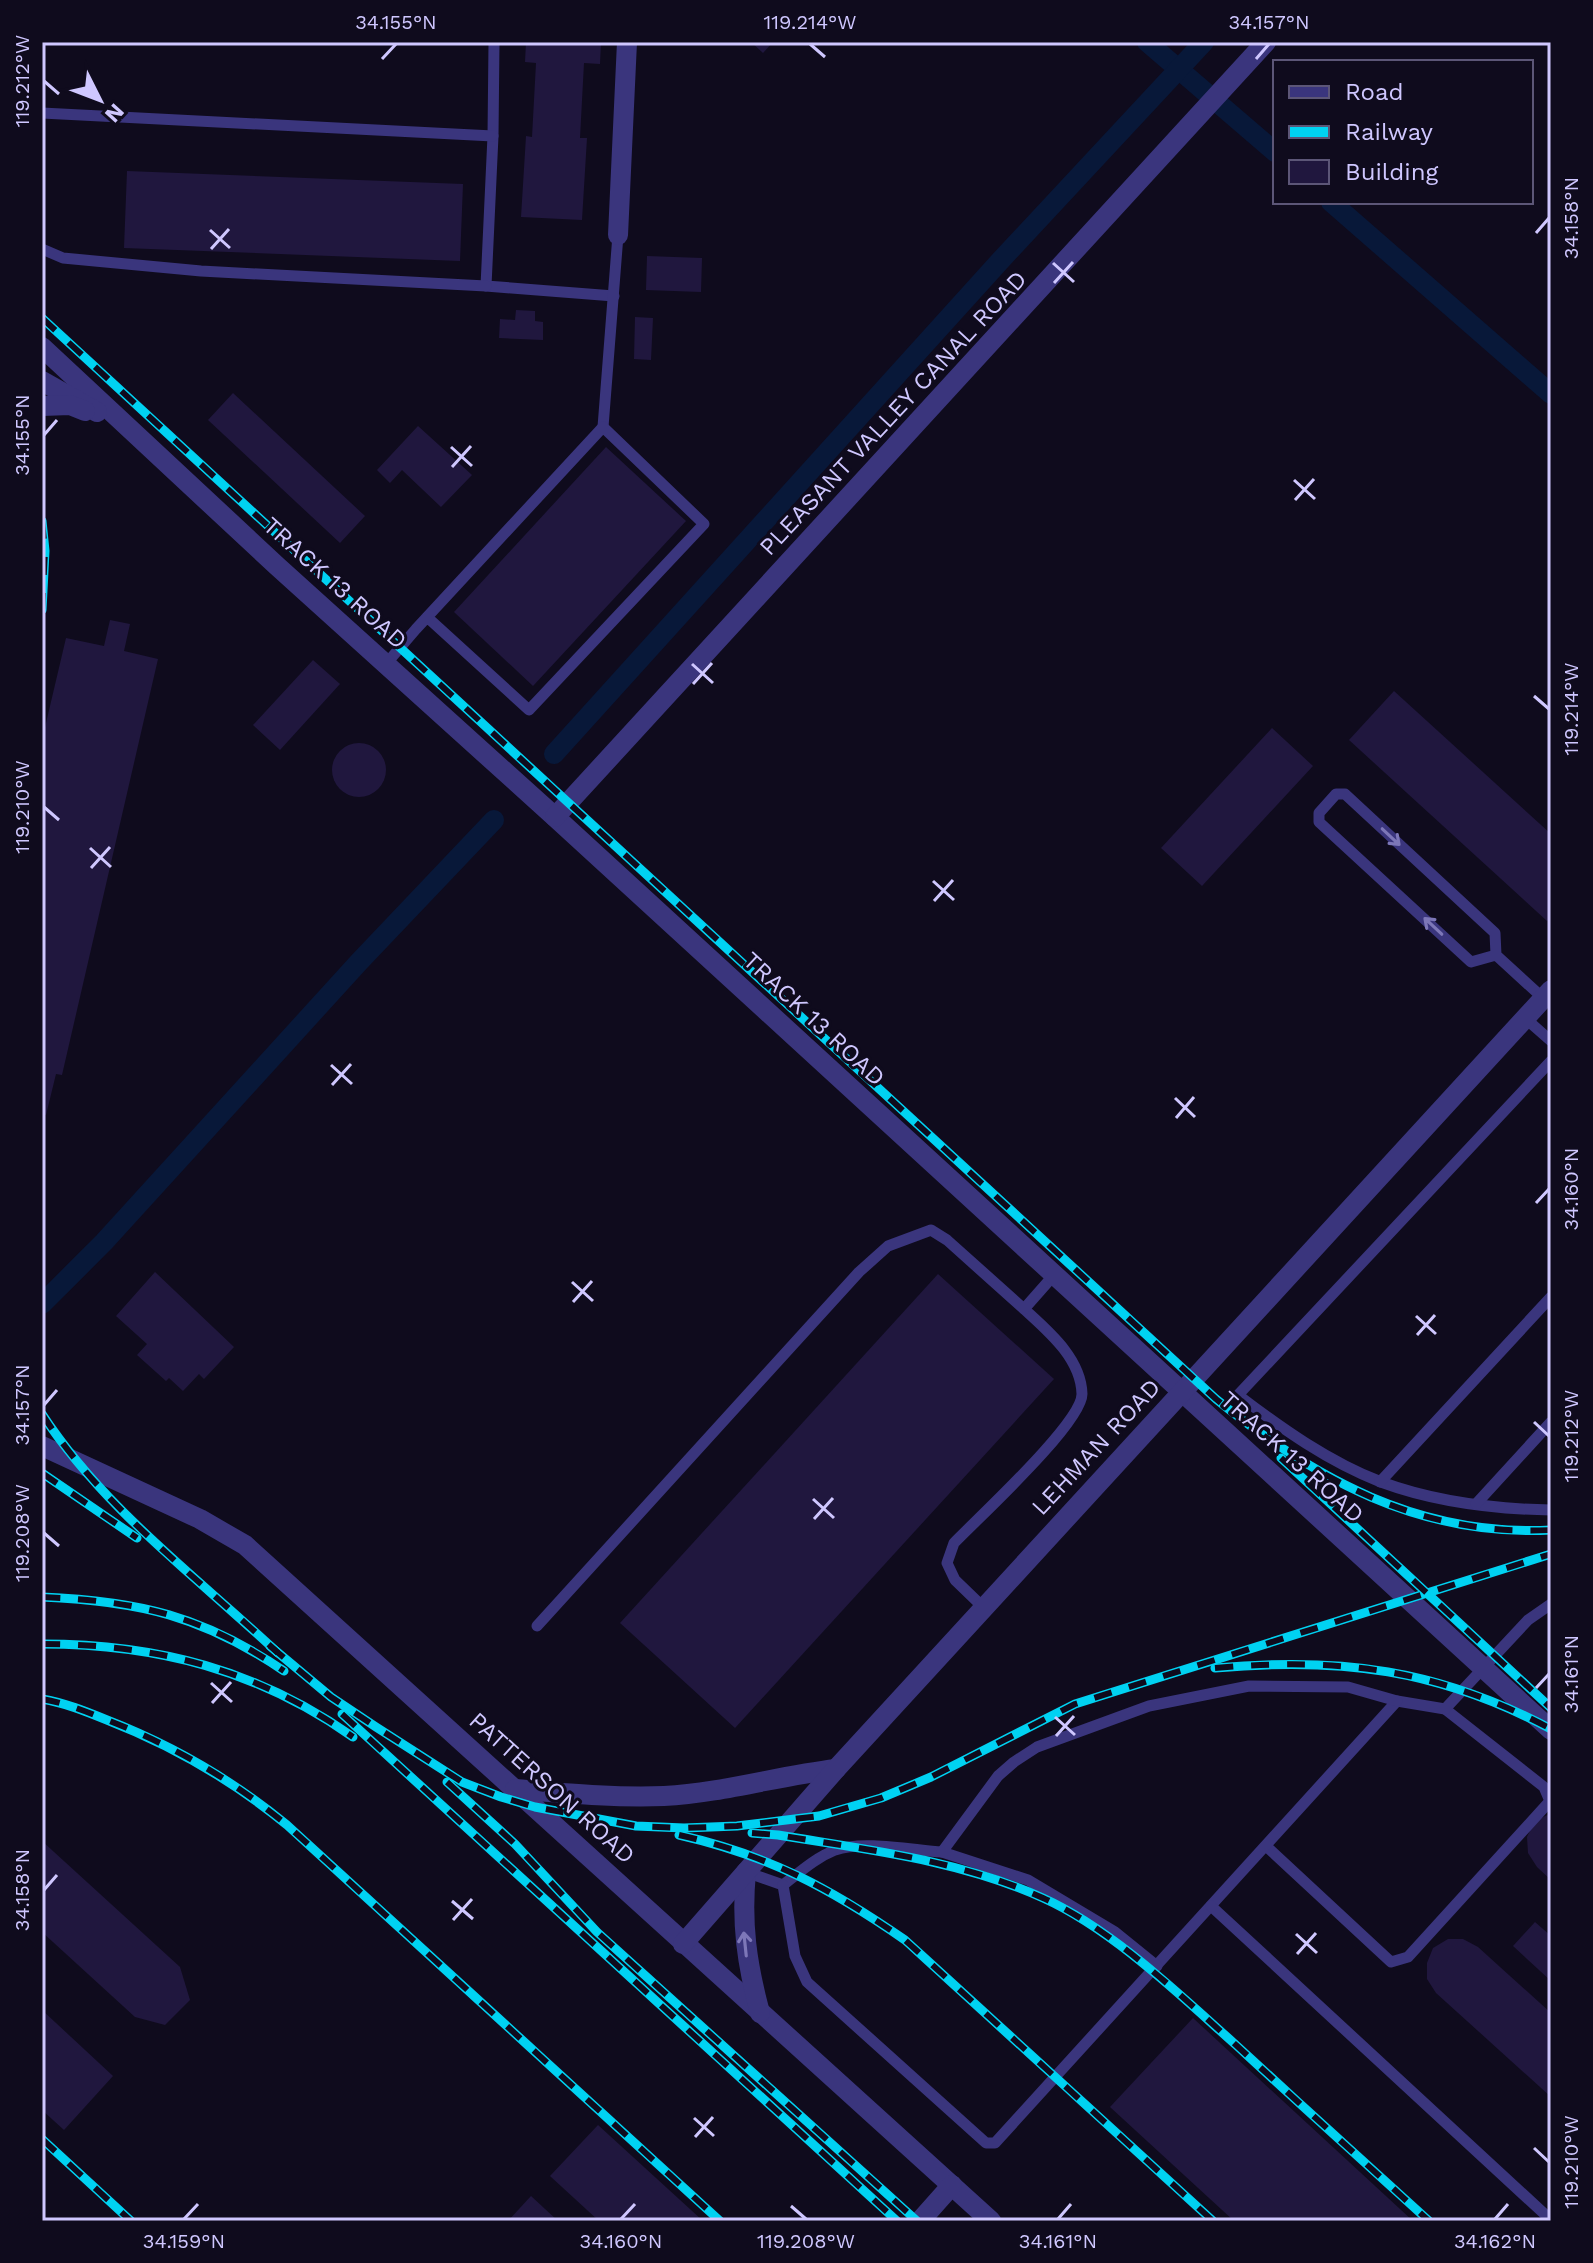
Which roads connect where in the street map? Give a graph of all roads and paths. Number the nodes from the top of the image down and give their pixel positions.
1 (494, 42) edge
2 (627, 42) edge
3 (1266, 42) edge
4 (42, 113) edge
5 (493, 136) junction
6 (618, 235) joint
7 (42, 249) edge
8 (486, 286) junction
9 (614, 296) junction
10 (42, 347) edge
11 (42, 381) edge
12 (42, 406) edge
13 (603, 427) junction
14 (136, 441) junction
15 (158, 456) junction
16 (427, 617) junction
17 (386, 664) junction
18 (555, 817) junction
19 (1496, 955) junction
20 (1547, 994) edge
21 (1525, 1018) junction
22 (1551, 1041) edge
23 (1551, 1061) edge
24 (1054, 1275) junction
25 (1551, 1297) edge
26 (1024, 1309) junction
27 (1182, 1392) junction
28 (1551, 1422) edge
29 (42, 1446) edge
30 (1380, 1482) junction
31 (1476, 1504) junction
32 (1551, 1510) edge
33 (1551, 1604) edge
34 (984, 1608) junction
35 (537, 1626) dead end
36 (1483, 1667) junction
37 (1397, 1701) junction
38 (1445, 1709) junction
39 (1551, 1730) edge
40 (836, 1769) junction
41 (515, 1789) junction
42 (1266, 1846) junction
43 (942, 1852) junction
44 (746, 1872) junction
45 (783, 1885) junction
46 (1211, 1906) junction
47 (683, 1944) junction
48 (1157, 1966) junction
49 (760, 2013) junction
50 (952, 2185) junction
51 (1551, 2220) edge
52 (920, 2221) edge
53 (991, 2221) edge

1 - 5 lane
2 - 6 street
3 - 18 street, PLEASANT VALLEY CANAL ROAD
4 - 5 lane
5 - 8 lane
6 - 9 lane
7 - 8 lane
8 - 9 lane
9 - 13 lane
10 - 15 street, TRACK 13 ROAD
11 - 14 street
12 - 14 street
13 - 16 lane
13 - 16 lane
14 - 15 street
15 - 17 street, TRACK 13 ROAD
16 - 17 lane
17 - 18 street, TRACK 13 ROAD
18 - 24 street, TRACK 13 ROAD
19 -> 19 lane
19 - 20 lane
20 - 21 street, LEHMAN ROAD
21 - 22 lane
21 - 27 street, LEHMAN ROAD
23 - 30 lane
24 - 26 lane
24 - 27 street, TRACK 13 ROAD
25 - 30 lane
26 - 34 lane
26 - 35 lane
27 - 34 street, LEHMAN ROAD
27 - 36 street, TRACK 13 ROAD
28 - 31 lane
29 - 41 street, PATTERSON ROAD
30 - 31 lane
31 - 32 lane
33 - 36 lane
34 - 40 street, LEHMAN ROAD
36 - 38 lane
36 - 39 street, TRACK 13 ROAD
37 - 38 lane
37 - 42 lane
37 - 43 lane
38 - 42 lane
40 - 41 street
40 - 44 street, LEHMAN ROAD
41 - 47 street, PATTERSON ROAD
42 - 46 lane
43 - 45 lane
43 - 48 lane
44 - 45 lane
44 - 47 street, LEHMAN ROAD
49 -> 44 street
45 - 48 lane
46 - 48 lane
46 - 51 lane
47 - 49 street, PATTERSON ROAD
49 - 50 street, PATTERSON ROAD
50 - 52 street
50 - 53 street, PATTERSON ROAD

